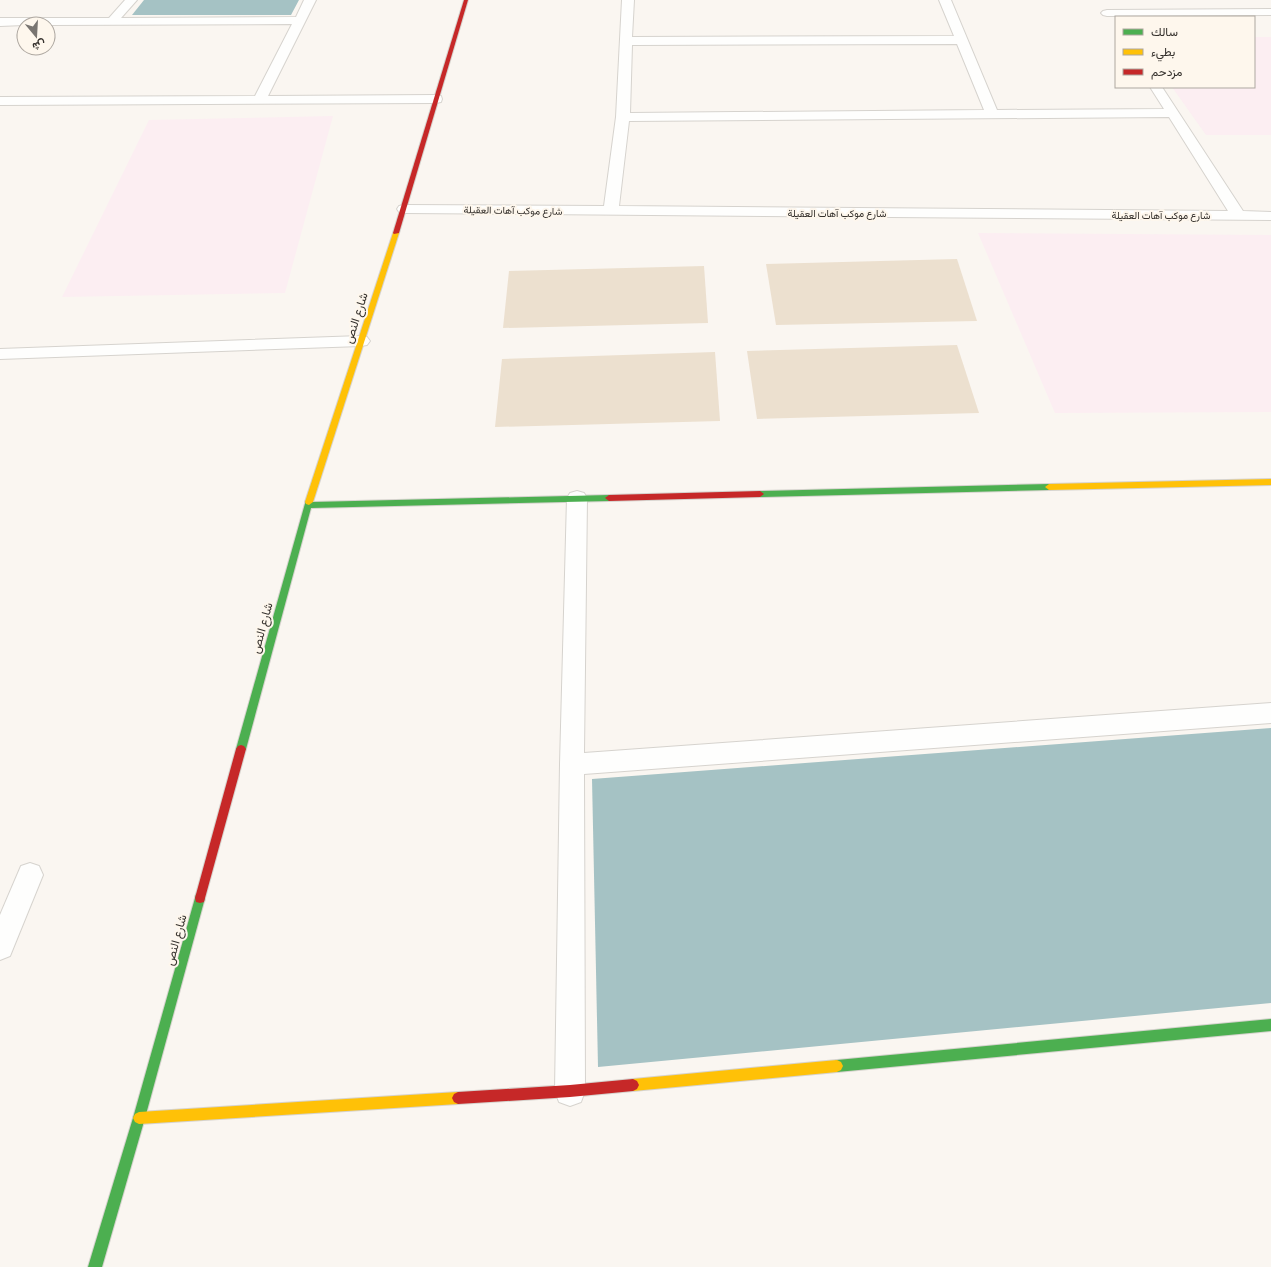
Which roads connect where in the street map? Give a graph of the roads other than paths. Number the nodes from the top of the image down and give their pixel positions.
1 (131, 0) edge
2 (310, 0) edge
3 (466, 0) edge
4 (628, 0) edge
5 (945, 0) edge
6 (1099, 0) edge
7 (1271, 12) edge
8 (1107, 13) junction
9 (300, 20) junction
10 (0, 22) edge
11 (112, 22) junction
12 (1115, 25) edge
13 (962, 40) junction
14 (626, 42) junction
15 (1157, 88) edge
16 (436, 99) junction
17 (0, 101) edge
18 (259, 101) junction
19 (1173, 113) junction
20 (992, 115) junction
21 (623, 117) junction
22 (404, 209) junction
23 (611, 211) junction
24 (1239, 216) junction
25 (1271, 216) edge
26 (361, 341) junction
27 (0, 354) edge
28 (1271, 482) edge
29 (577, 498) junction
30 (308, 505) junction
31 (1271, 713) edge
32 (572, 764) junction
33 (30, 876) dead end
34 (0, 947) edge
35 (1271, 1025) edge
36 (570, 1091) junction
37 (139, 1118) junction
38 (95, 1267) edge

1 - 11 street
2 - 9 street
3 - 16 street, شارع النص
4 - 14 street
5 - 13 street
6 - 8 street
7 - 8 street
8 - 12 street
9 - 11 street
9 - 18 street
10 - 11 street
13 - 14 street
13 - 20 street
14 - 21 street
15 - 19 street
16 - 18 street
16 - 22 street, شارع النص
17 - 18 street
19 - 20 street
19 - 24 street
20 - 21 street
21 - 23 street
22 - 23 street, شارع موكب آهات العقيلة
22 - 26 street, شارع النص
23 - 24 street, شارع موكب آهات العقيلة
24 - 25 street, شارع موكب آهات العقيلة
26 - 27 street
26 - 30 street, شارع النص
28 - 29 street
29 - 30 street
29 - 32 street
30 - 37 street, شارع النص
31 - 32 street
32 - 36 street
33 - 34 street
35 - 36 street
36 - 37 street
37 - 38 street, شارع النص

